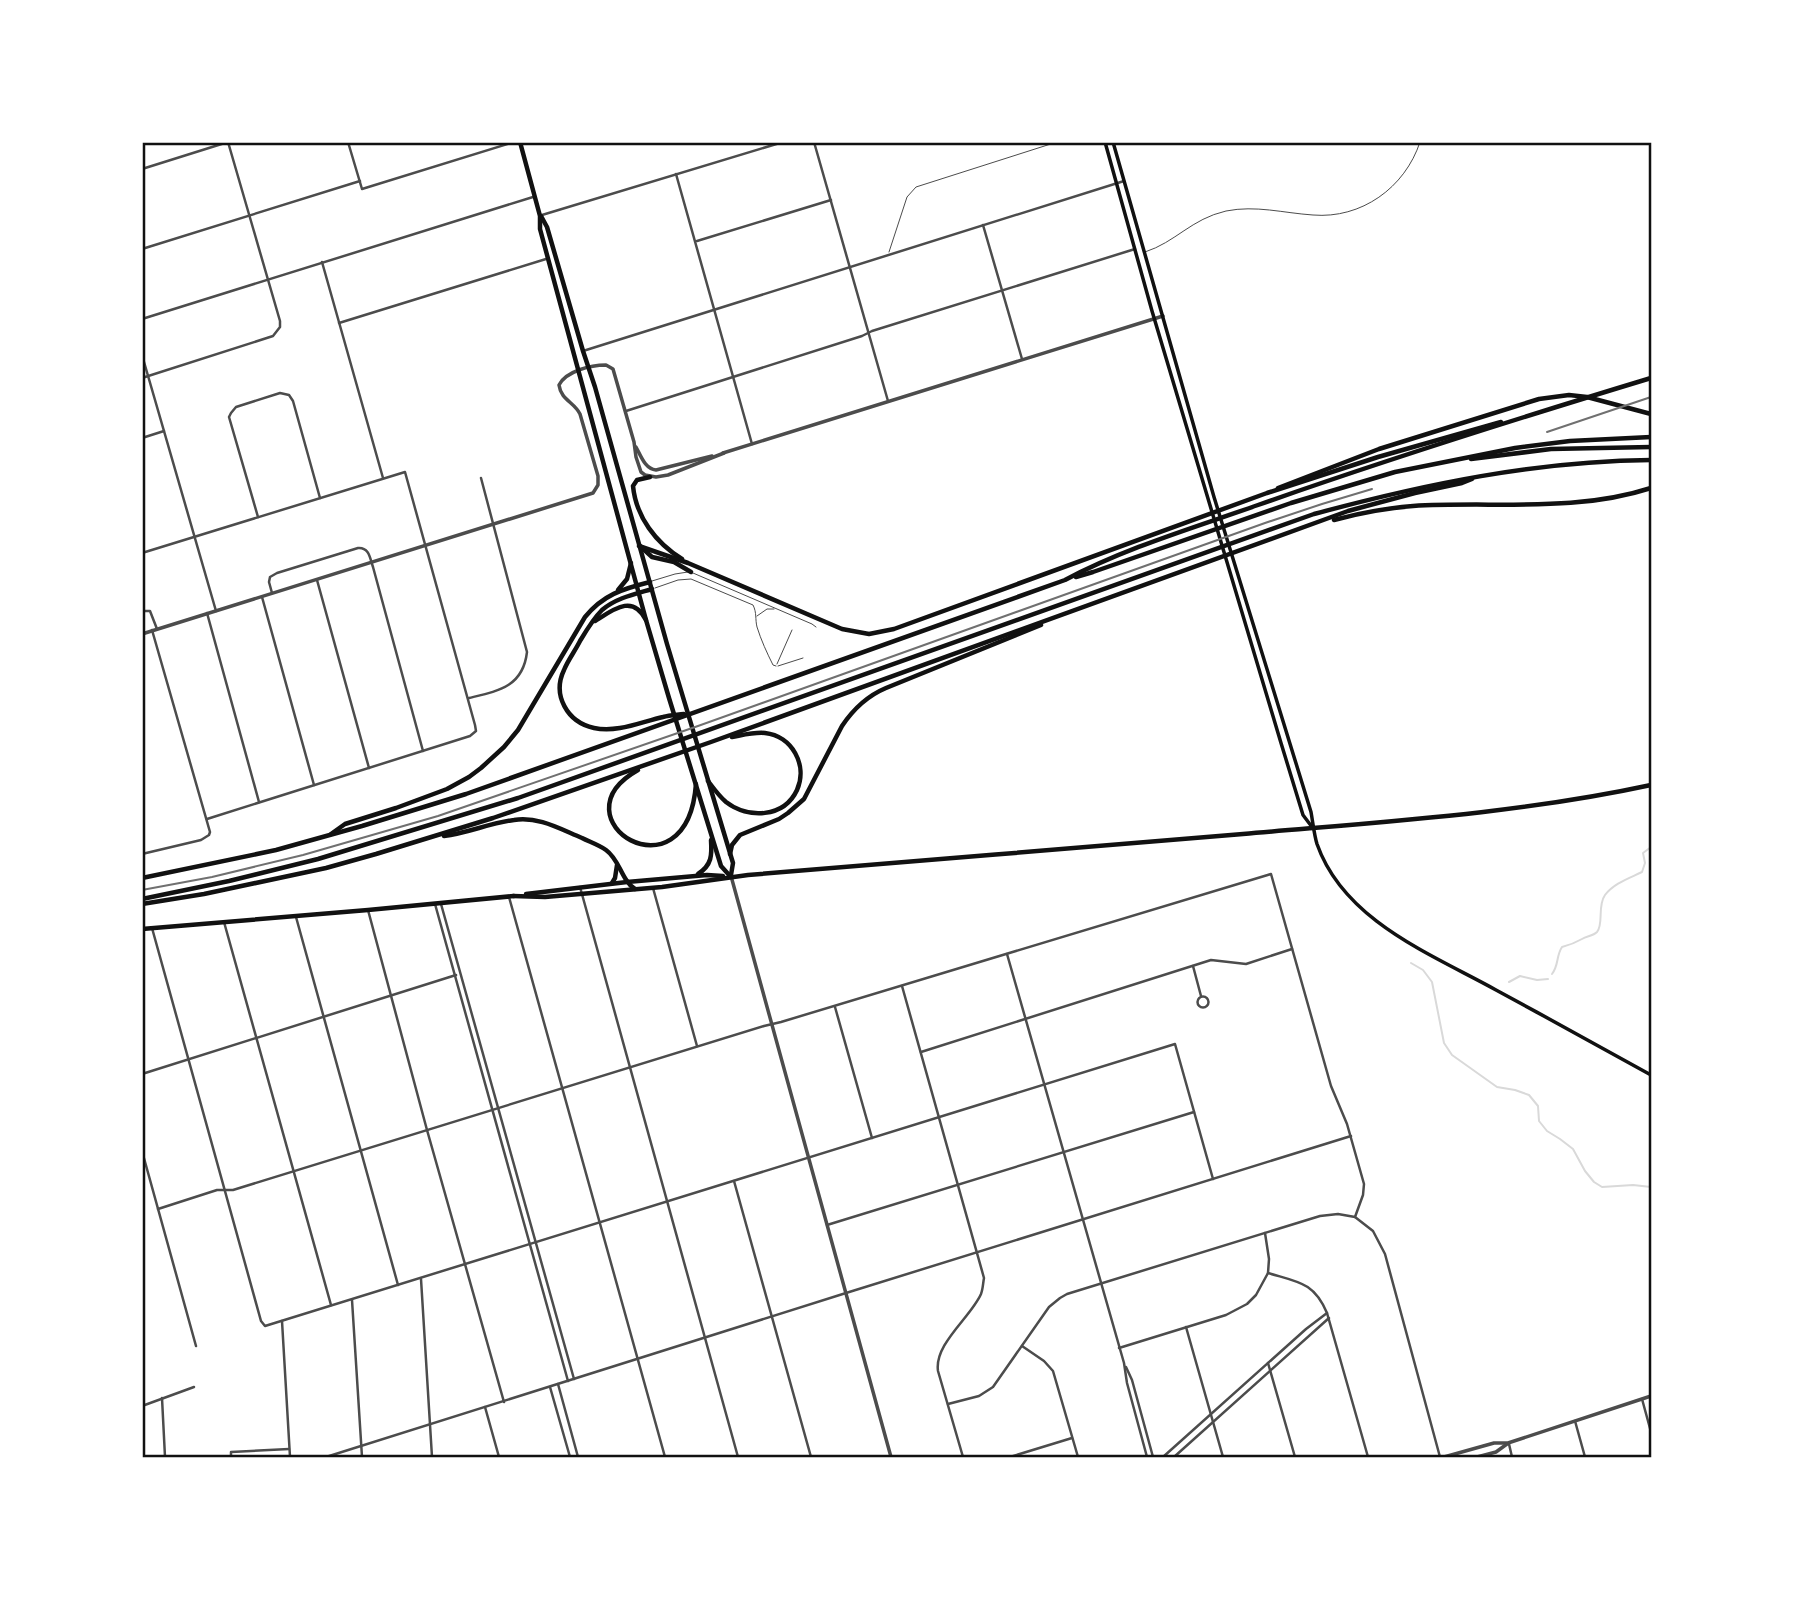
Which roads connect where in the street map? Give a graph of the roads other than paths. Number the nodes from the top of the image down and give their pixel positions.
1 (228, 142) edge
2 (348, 142) edge
3 (513, 142) edge
4 (520, 142) edge
5 (783, 142) edge
6 (814, 142) edge
7 (1056, 142) edge
8 (1105, 142) edge
9 (1113, 142) edge
10 (1420, 142) edge
11 (142, 169) edge
12 (676, 174) junction
13 (360, 181) junction
14 (1124, 181) junction
15 (1117, 183) junction
16 (535, 196) junction
17 (831, 200) junction
18 (249, 215) junction
19 (540, 216) junction
20 (983, 225) junction
21 (696, 241) junction
22 (142, 249) edge
23 (1135, 249) junction
24 (1144, 253) junction
25 (890, 254) junction
26 (548, 259) junction
27 (322, 262) junction
28 (850, 267) junction
29 (267, 279) junction
30 (1002, 290) junction
31 (715, 309) junction
32 (1163, 316) junction
33 (142, 318) edge
34 (1154, 318) junction
35 (339, 323) junction
36 (869, 333) junction
37 (583, 351) junction
38 (142, 355) edge
39 (1022, 359) junction
40 (588, 368) junction
41 (579, 370) junction
42 (148, 376) junction
43 (733, 377) junction
44 (142, 378) edge
45 (1651, 378) edge
46 (888, 402) junction
47 (1559, 407) junction
48 (626, 411) junction
49 (1649, 413) edge
50 (164, 431) junction
51 (1651, 437) edge
52 (142, 438) edge
53 (634, 442) junction
54 (752, 444) junction
55 (1651, 447) edge
56 (724, 453) junction
57 (1651, 460) edge
58 (1439, 463) junction
59 (1480, 476) junction
60 (650, 477) junction
61 (481, 478) dead end
62 (383, 479) junction
63 (1651, 488) edge
64 (1267, 493) junction
65 (320, 498) junction
66 (258, 517) junction
67 (494, 524) junction
68 (1309, 527) junction
69 (195, 537) junction
70 (426, 545) junction
71 (639, 546) junction
72 (142, 553) edge
73 (371, 563) junction
74 (631, 563) junction
75 (688, 563) junction
76 (691, 572) junction
77 (317, 580) junction
78 (1065, 580) junction
79 (650, 582) junction
80 (637, 585) junction
81 (652, 589) junction
82 (617, 591) junction
83 (272, 593) junction
84 (639, 593) junction
85 (262, 597) junction
86 (776, 609) junction
87 (142, 611) edge
88 (216, 611) junction
89 (1071, 611) junction
90 (207, 614) junction
91 (757, 616) junction
92 (646, 620) junction
93 (592, 624) junction
94 (816, 627) dead end
95 (154, 629) junction
96 (792, 630) dead end
97 (142, 634) edge
98 (803, 658) dead end
99 (776, 666) junction
100 (468, 699) junction
101 (692, 713) junction
102 (711, 742) junction
103 (424, 751) junction
104 (653, 762) junction
105 (369, 768) junction
106 (708, 782) junction
107 (696, 784) junction
108 (314, 785) junction
109 (1651, 785) edge
110 (259, 802) junction
111 (207, 819) junction
112 (1314, 828) junction
113 (711, 832) junction
114 (327, 837) junction
115 (433, 837) junction
116 (142, 854) edge
117 (730, 854) junction
118 (617, 864) junction
119 (694, 876) junction
120 (731, 876) junction
121 (142, 878) edge
122 (627, 882) junction
123 (612, 883) junction
124 (579, 887) junction
125 (653, 888) junction
126 (635, 889) junction
127 (581, 894) junction
128 (511, 896) junction
129 (142, 902) edge
130 (438, 904) junction
131 (368, 910) junction
132 (295, 916) junction
133 (224, 922) junction
134 (152, 928) junction
135 (142, 929) edge
136 (1293, 949) junction
137 (1007, 954) junction
138 (1193, 966) junction
139 (460, 974) junction
140 (454, 975) junction
141 (902, 986) junction
142 (391, 995) junction
143 (1202, 997) dead end
144 (834, 1006) junction
145 (323, 1016) junction
146 (1026, 1018) junction
147 (772, 1024) junction
148 (256, 1038) junction
149 (697, 1046) junction
150 (921, 1052) junction
151 (189, 1059) junction
152 (630, 1068) junction
153 (142, 1074) edge
154 (1651, 1075) edge
155 (1045, 1085) junction
156 (562, 1089) junction
157 (498, 1109) junction
158 (492, 1110) junction
159 (1194, 1112) junction
160 (939, 1117) junction
161 (428, 1130) junction
162 (1351, 1136) junction
163 (872, 1138) junction
164 (142, 1151) edge
165 (360, 1151) junction
166 (1064, 1152) junction
167 (809, 1158) junction
168 (293, 1171) junction
169 (1213, 1179) junction
170 (734, 1181) junction
171 (959, 1185) junction
172 (225, 1190) junction
173 (667, 1201) junction
174 (158, 1209) junction
175 (1355, 1217) junction
176 (1083, 1219) junction
177 (600, 1222) junction
178 (827, 1225) junction
179 (1264, 1233) junction
180 (536, 1242) junction
181 (530, 1244) junction
182 (978, 1252) junction
183 (465, 1264) junction
184 (1268, 1273) junction
185 (421, 1278) junction
186 (1101, 1284) junction
187 (398, 1285) junction
188 (846, 1293) junction
189 (352, 1299) junction
190 (331, 1305) junction
191 (1328, 1313) junction
192 (772, 1316) junction
193 (1329, 1318) junction
194 (282, 1320) junction
195 (1186, 1327) junction
196 (705, 1338) junction
197 (197, 1346) dead end
198 (1022, 1346) junction
199 (1119, 1348) junction
200 (637, 1359) junction
201 (1124, 1363) junction
202 (1268, 1363) junction
203 (1271, 1371) junction
204 (574, 1379) junction
205 (568, 1381) junction
206 (558, 1384) junction
207 (194, 1387) dead end
208 (550, 1387) junction
209 (1651, 1396) edge
210 (162, 1398) junction
211 (1642, 1399) junction
212 (504, 1402) junction
213 (948, 1404) junction
214 (142, 1406) edge
215 (485, 1408) junction
216 (1211, 1415) junction
217 (1575, 1421) junction
218 (1213, 1422) junction
219 (430, 1425) junction
220 (1651, 1432) edge
221 (1072, 1438) junction
222 (1508, 1443) junction
223 (361, 1446) junction
224 (289, 1449) junction
225 (231, 1455) edge
226 (165, 1457) edge
227 (290, 1457) edge
228 (326, 1457) edge
229 (362, 1457) edge
230 (432, 1457) edge
231 (499, 1457) edge
232 (570, 1457) edge
233 (578, 1457) edge
234 (665, 1457) edge
235 (738, 1457) edge
236 (811, 1457) edge
237 (891, 1457) edge
238 (963, 1457) edge
239 (1010, 1457) edge
240 (1078, 1457) edge
241 (1147, 1457) edge
242 (1153, 1457) edge
243 (1163, 1457) edge
244 (1174, 1457) edge
245 (1223, 1457) edge
246 (1295, 1457) edge
247 (1368, 1457) edge
248 (1442, 1457) edge
249 (1477, 1457) edge
250 (1513, 1457) edge
251 (1585, 1457) edge

1 - 11 street
1 - 18 street
2 - 13 street
3 - 13 street
4 - 16 main road
5 - 12 street
6 - 17 street
7 - 25 lane
8 - 15 main road
9 - 14 main road
10 - 24 lane
12 - 19 street
12 - 21 street
13 - 18 street
14 - 15 street
14 - 24 main road
15 - 20 street
15 - 23 main road
16 - 19 main road
16 - 27 street
17 - 21 street
17 - 28 street
18 - 22 street
18 - 29 street
19 - 26 main road
19 - 37 main road
20 - 25 street
20 - 30 street
21 - 31 street
23 - 30 street
23 - 34 main road
24 - 32 main road
25 - 28 street
26 - 35 street
26 - 41 main road
27 - 29 street
27 - 35 street
28 - 31 street
28 - 36 street
29 - 33 street
29 - 42 street
30 - 36 street
30 - 39 street
31 - 37 street
31 - 43 street
32 - 34 street
32 - 112 main road
34 - 39 street
34 - 112 main road
35 - 62 street
36 - 43 street
36 - 46 street
37 - 40 main road
38 - 42 street
39 - 46 street
40 - 41 street
40 - 48 street
40 - 71 main road
41 - 67 street
41 - 74 main road
42 - 44 street
42 - 50 street
43 - 48 street
43 - 54 street
45 - 47 main road
46 - 54 street
47 - 64 main road
47 - 78 main road
48 - 53 street
49 - 64 main road
50 - 52 street
50 - 69 street
51 - 58 main road
53 - 56 street
53 - 60 street
54 - 56 street
55 - 58 main road
56 - 60 street
57 - 59 main road
58 - 78 main road
59 - 68 main road
59 - 129 main road
60 - 75 main road
61 - 67 street
62 - 65 street
62 - 70 street
63 - 68 main road
64 - 75 main road
65 - 66 street
65 - 66 street
66 - 69 street
67 - 70 street
67 - 100 street
68 - 89 main road
69 - 72 street
69 - 88 street
70 - 73 street
70 - 100 street
71 - 75 main road
71 - 76 main road
71 - 79 main road
73 - 77 street
73 - 83 street
73 - 103 street
74 - 80 main road
74 - 82 main road
76 - 79 lane
76 - 86 lane
77 - 83 street
77 - 105 street
78 - 101 main road
79 - 80 main road
79 - 81 main road
80 - 82 main road
80 - 84 main road
81 - 84 main road
81 - 91 lane
81 - 106 main road
82 - 114 main road
83 - 85 street
84 - 92 main road
84 - 93 main road
85 - 88 street
85 - 108 street
86 - 91 lane
86 - 94 lane
87 - 95 street
88 - 90 street
89 - 102 main road
89 - 117 main road
90 - 95 street
90 - 110 street
91 - 99 lane
92 - 93 main road
92 - 107 main road
93 - 101 main road
95 - 97 street
95 - 111 street
96 - 99 lane
98 - 99 lane
100 - 103 street
101 - 114 main road
102 - 104 main road
102 - 106 main road
103 - 105 street
104 - 107 main road
104 - 115 main road
105 - 108 street
106 - 117 main road
107 - 113 main road
108 - 110 street
109 - 112 main road
110 - 111 street
111 - 116 street
112 - 120 main road
112 - 154 main road
113 - 119 main road
113 - 120 main road
114 - 121 main road
115 - 118 main road
115 - 129 main road
117 - 120 main road
118 - 122 main road
118 - 123 main road
119 - 120 main road
119 - 122 main road
120 - 125 main road
120 - 147 street
122 - 123 main road
122 - 126 main road
123 - 124 main road
124 - 127 street
124 - 128 main road
125 - 126 main road
125 - 149 street
126 - 127 main road
127 - 128 main road
127 - 152 street
128 - 130 main road
128 - 156 street
130 - 131 main road
130 - 139 street
130 - 140 street
131 - 132 main road
131 - 142 street
132 - 133 main road
132 - 145 street
133 - 134 main road
133 - 148 street
134 - 135 main road
134 - 151 street
136 - 137 street
136 - 138 street
136 - 162 street
137 - 141 street
137 - 146 street
138 - 143 street
138 - 146 street
139 - 140 street
139 - 157 street
140 - 142 street
140 - 158 street
141 - 144 street
141 - 150 street
142 - 145 street
142 - 161 street
144 - 147 street
144 - 163 street
145 - 148 street
145 - 165 street
146 - 150 street
146 - 155 street
147 - 149 street
147 - 167 street
148 - 151 street
148 - 168 street
149 - 152 street
150 - 160 street
151 - 153 street
151 - 172 street
152 - 156 street
152 - 173 street
155 - 159 street
155 - 160 street
155 - 166 street
156 - 157 street
156 - 177 street
157 - 158 street
157 - 180 street
158 - 161 street
158 - 181 street
159 - 166 street
159 - 169 street
160 - 163 street
160 - 171 street
161 - 165 street
161 - 183 street
162 - 169 street
162 - 175 street
163 - 167 street
164 - 174 street
165 - 168 street
165 - 187 street
166 - 171 street
166 - 176 street
167 - 170 street
167 - 178 street
168 - 172 street
168 - 190 street
169 - 176 street
170 - 173 street
170 - 192 street
171 - 178 street
171 - 182 street
172 - 174 street
172 - 194 street
173 - 177 street
173 - 196 street
174 - 197 street
175 - 179 street
175 - 248 street
176 - 182 street
176 - 186 street
177 - 180 street
177 - 200 street
178 - 188 street
179 - 184 street
179 - 186 street
180 - 181 street
180 - 204 street
181 - 183 street
181 - 205 street
182 - 188 street
182 - 213 street
183 - 185 street
183 - 212 street
184 - 191 street
184 - 195 street
185 - 187 street
185 - 219 street
186 - 198 street
186 - 199 street
187 - 189 street
188 - 192 street
188 - 237 street
189 - 190 street
189 - 223 street
190 - 194 street
191 - 193 street
191 - 202 street
192 - 196 street
192 - 236 street
193 - 203 street
193 - 247 street
194 - 224 street
195 - 199 street
195 - 216 street
196 - 200 street
196 - 235 street
198 - 213 street
198 - 221 street
199 - 201 street
200 - 204 street
200 - 234 street
201 - 241 street
201 - 242 street
202 - 203 street
202 - 216 street
203 - 218 street
203 - 246 street
204 - 205 street
205 - 206 street
206 - 208 street
206 - 233 street
207 - 210 street
208 - 212 street
208 - 232 street
209 - 211 street
210 - 214 street
210 - 226 street
211 - 217 street
211 - 220 street
212 - 215 street
213 - 238 street
215 - 219 street
215 - 231 street
216 - 218 street
216 - 243 street
217 - 222 street
217 - 251 street
218 - 244 street
218 - 245 street
219 - 223 street
219 - 230 street
221 - 239 street
221 - 240 street
222 - 248 street
222 - 249 street
222 - 250 street
223 - 228 street
223 - 229 street
224 - 225 street
224 - 227 street

